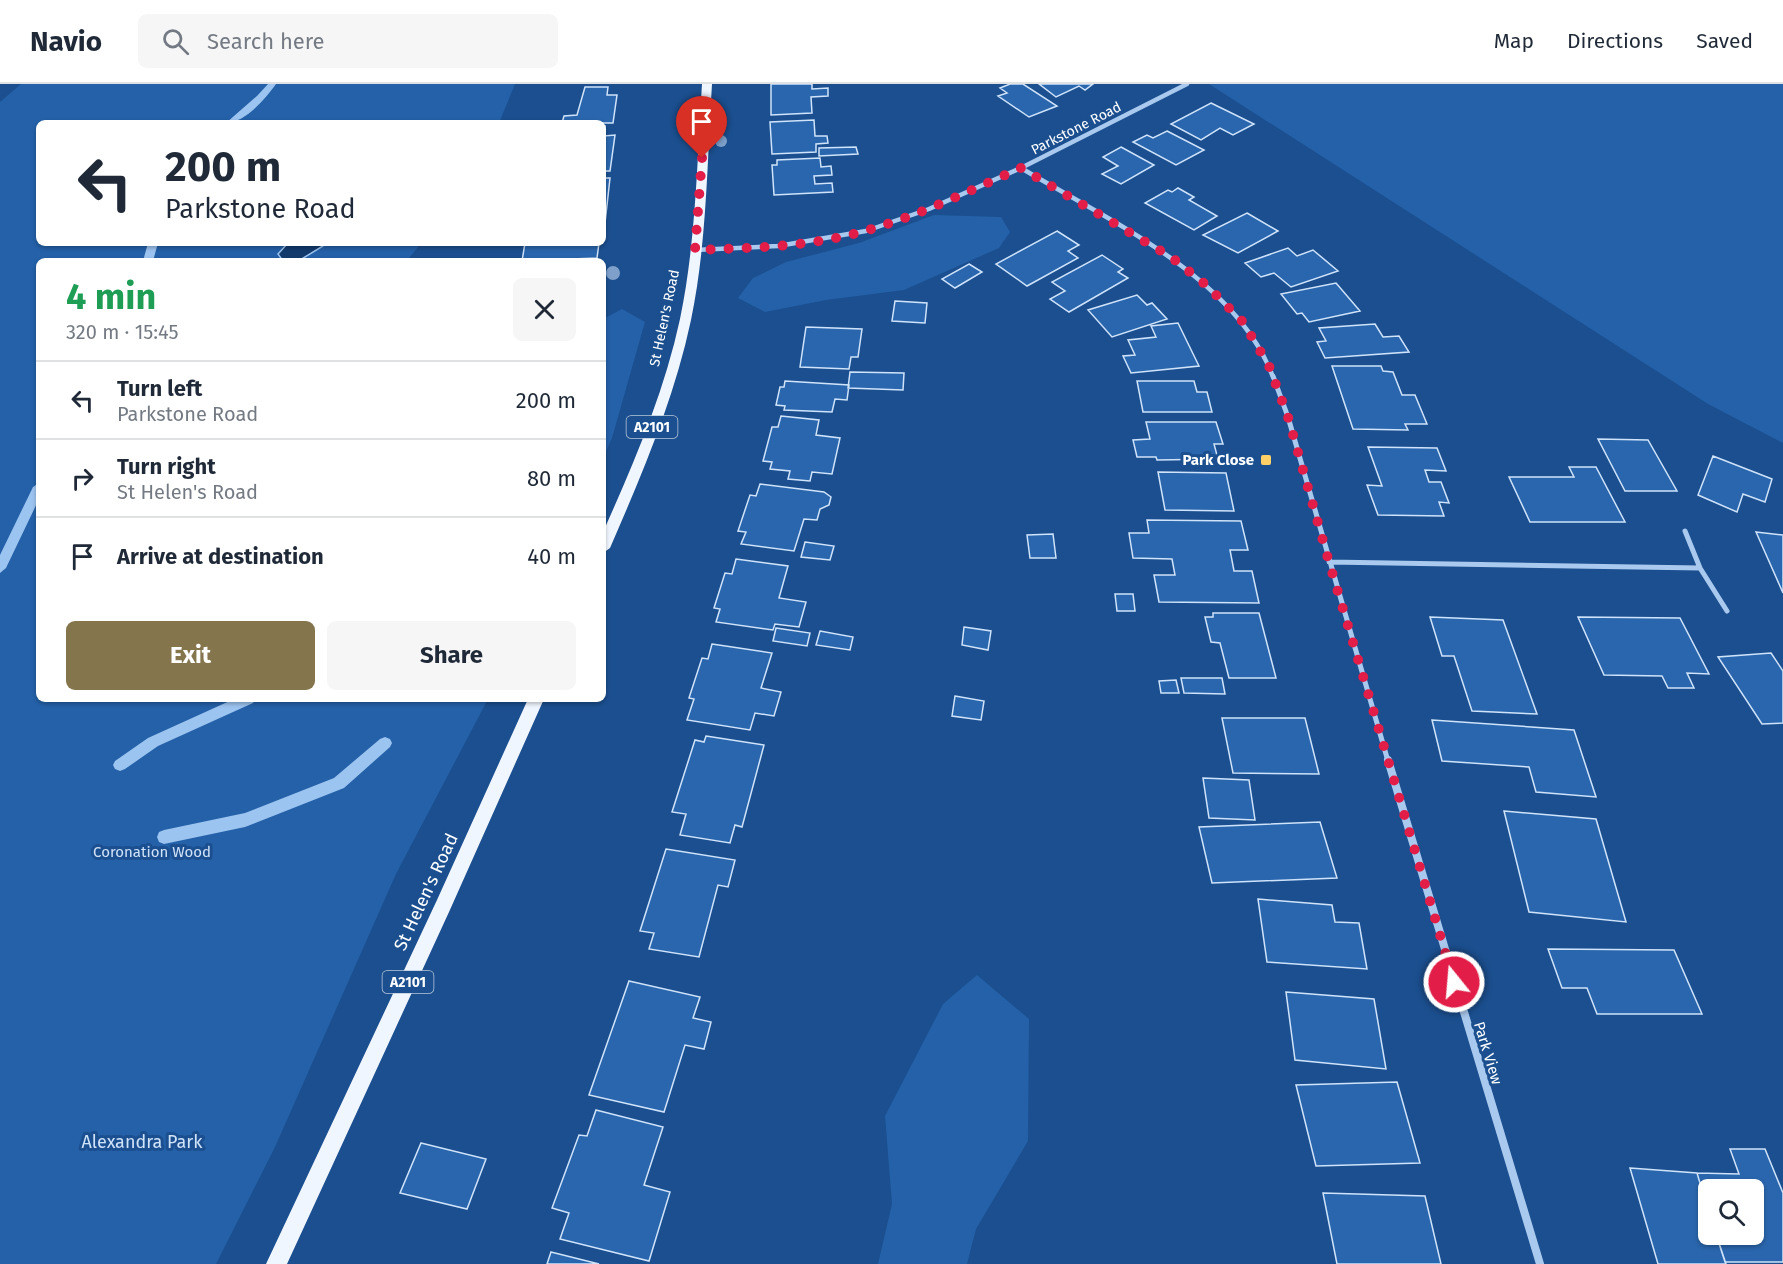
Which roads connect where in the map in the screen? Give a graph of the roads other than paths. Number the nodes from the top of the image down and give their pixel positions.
1 (707, 84) edge
2 (1187, 84) edge
3 (1021, 168) junction
4 (695, 250) junction
5 (1685, 531) dead end
6 (606, 541) edge
7 (1329, 562) junction
8 (1700, 568) junction
9 (1728, 611) dead end
10 (535, 702) edge
11 (276, 1264) edge
12 (1540, 1264) edge

1 - 4 main road, St Helen's Road / A2101
2 - 3 street, Parkstone Road
3 - 4 street, Parkstone Road
3 - 7 street, Park View
4 - 6 main road, St Helen's Road / A2101
5 - 8 street
7 - 8 street
7 - 12 street, Park View
8 - 9 street
10 - 11 main road, St Helen's Road / A2101

